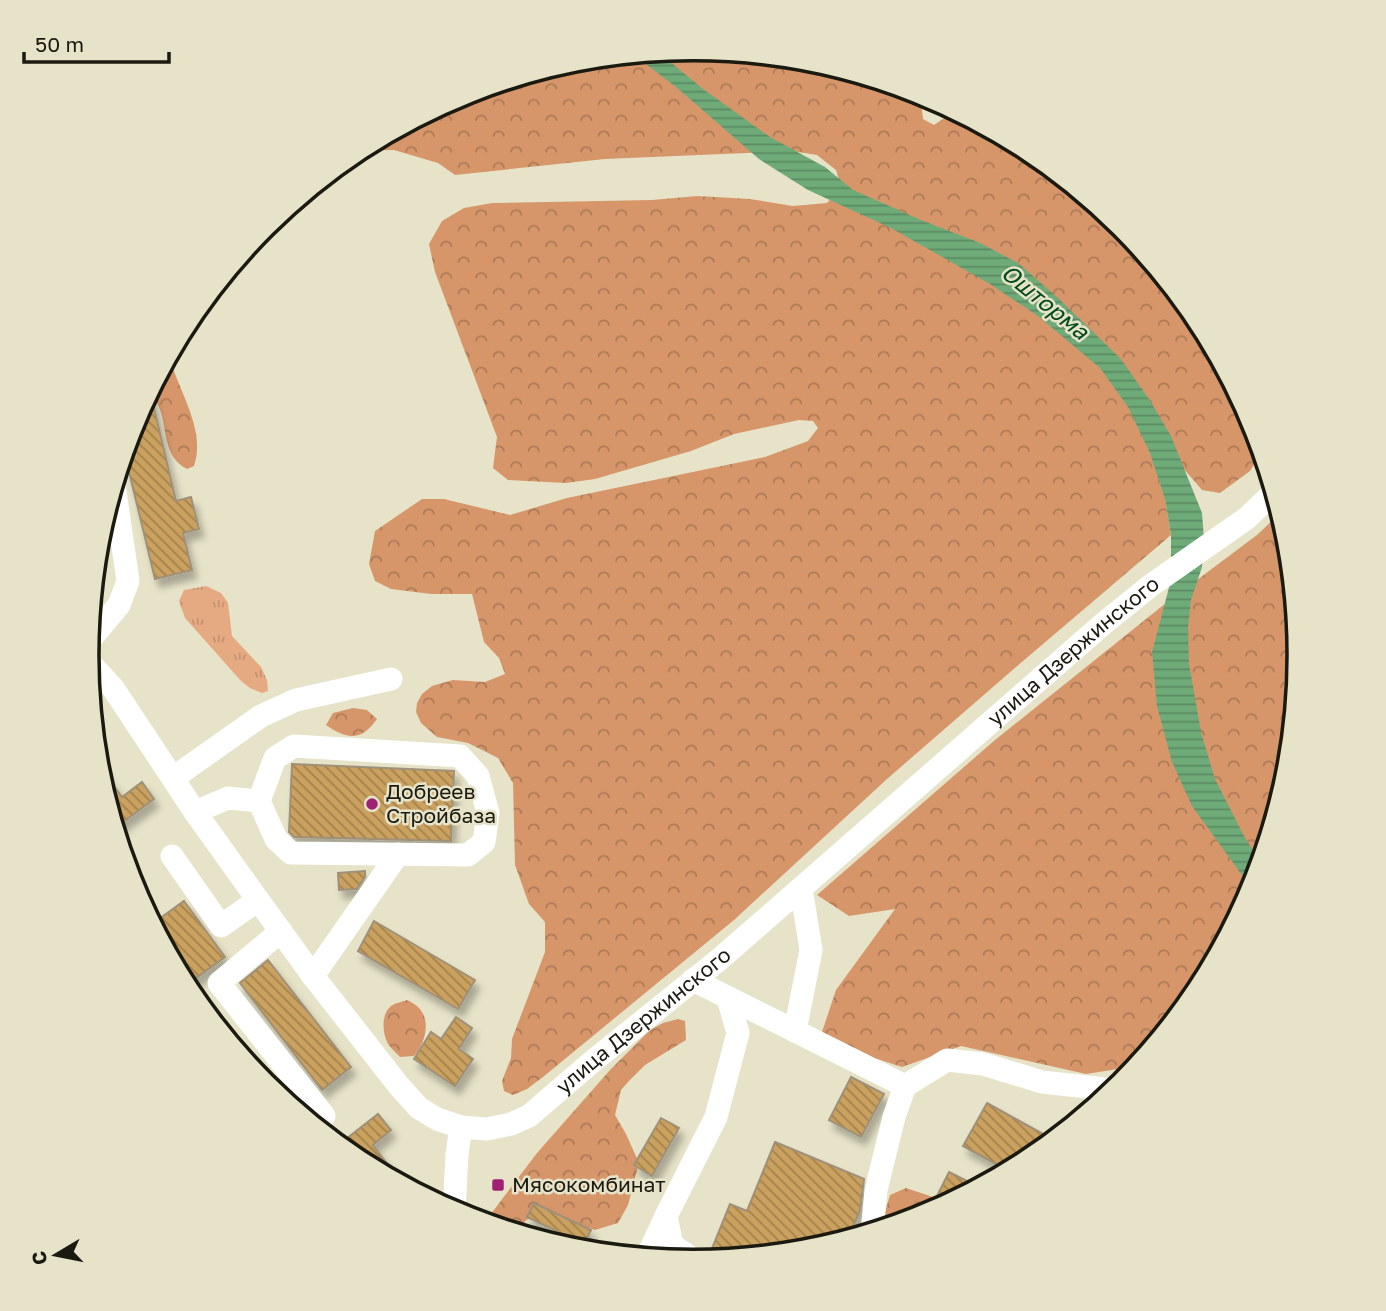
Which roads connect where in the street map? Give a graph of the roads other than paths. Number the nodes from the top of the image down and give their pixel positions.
1 (1266, 499) edge
2 (117, 509) edge
3 (100, 628) edge
4 (99, 673) edge
5 (391, 679) dead end
6 (173, 778) junction
7 (259, 800) junction
8 (195, 812) junction
9 (398, 854) junction
10 (172, 856) dead end
11 (801, 888) junction
12 (258, 900) junction
13 (281, 931) junction
14 (313, 976) junction
15 (693, 980) junction
16 (728, 998) junction
17 (795, 1031) junction
18 (905, 1086) junction
19 (1100, 1088) edge
20 (324, 1116) dead end
21 (461, 1127) junction
22 (455, 1200) edge
23 (666, 1216) junction
24 (873, 1222) edge
25 (652, 1248) edge
26 (678, 1249) edge

1 - 11 street, улица Дзержинского
2 - 3 street
4 - 6 street, улица Дзержинского
5 - 6 street
6 - 8 street, улица Дзержинского
7 - 8 street
7 - 9 street
7 - 9 street
8 - 12 street, улица Дзержинского
9 - 14 street
10 - 12 street
11 - 15 street, улица Дзержинского
11 - 17 street
12 - 13 street, улица Дзержинского
13 - 14 street, улица Дзержинского
13 - 20 street
14 - 21 street, улица Дзержинского
15 - 16 street
15 - 21 street, улица Дзержинского
16 - 17 street
16 - 23 street
17 - 18 street
18 - 19 street
18 - 24 street
21 - 22 street
23 - 25 street
23 - 26 street

